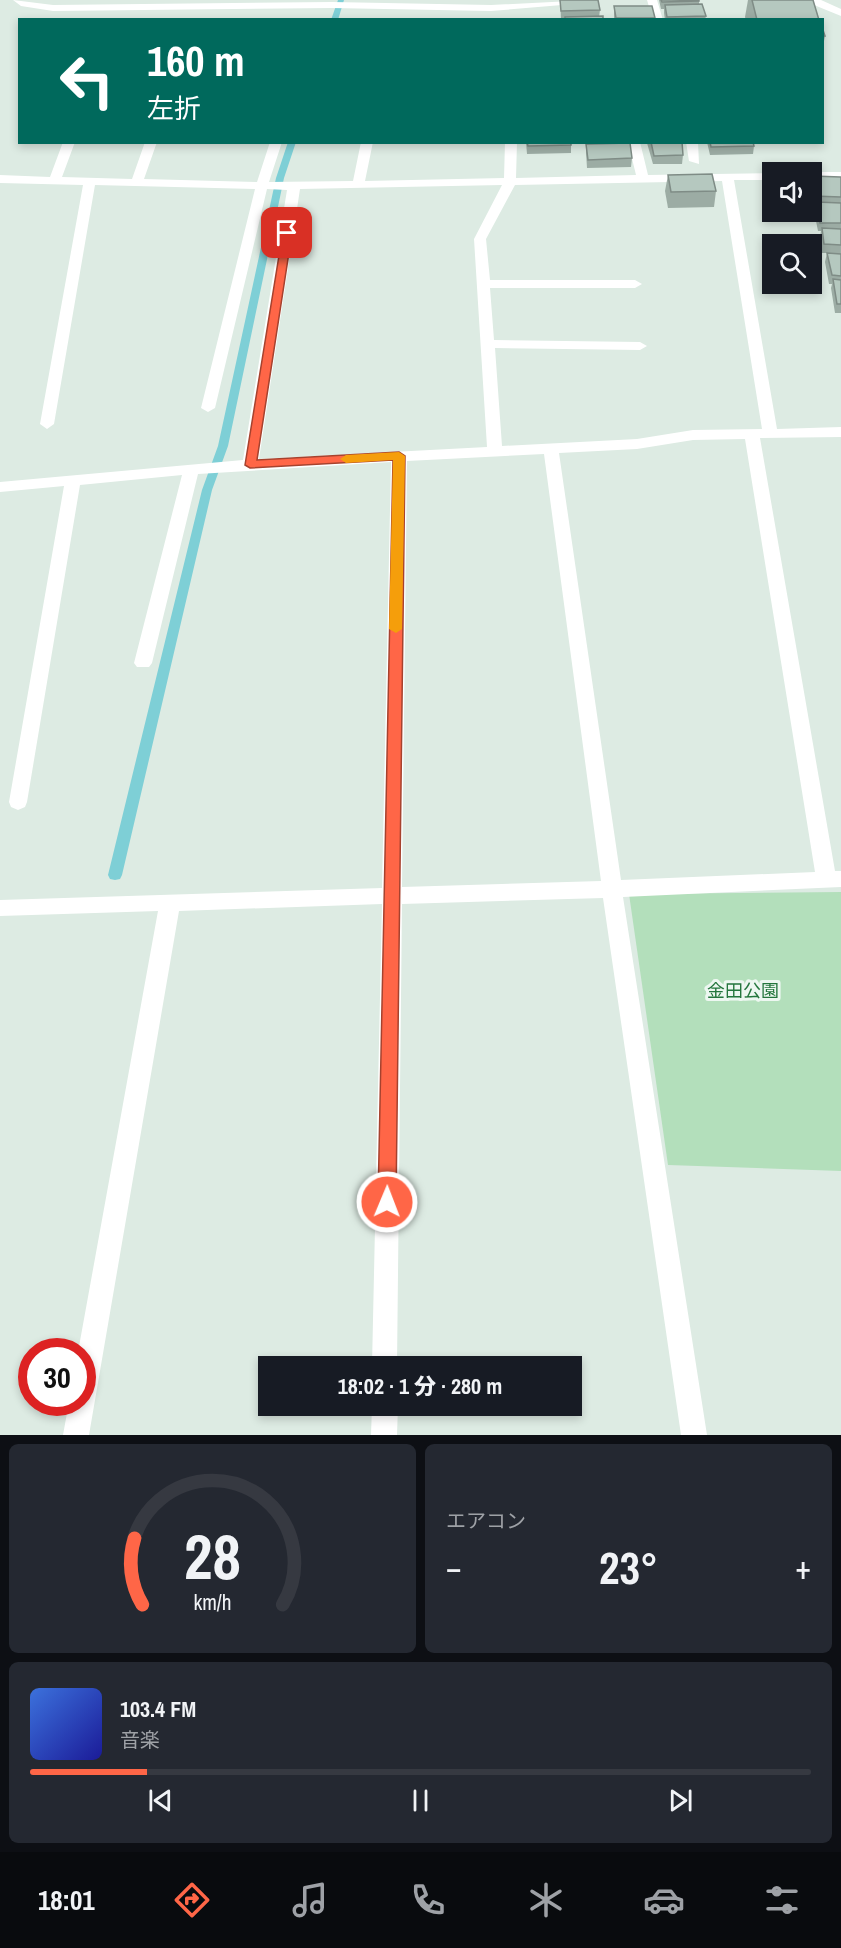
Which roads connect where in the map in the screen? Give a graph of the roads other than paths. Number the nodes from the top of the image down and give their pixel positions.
1 (18, 0) edge
2 (582, 0) edge
3 (652, 0) edge
4 (816, 0) edge
5 (160, 4) edge
6 (327, 5) junction
7 (394, 6) junction
8 (133, 7) junction
9 (202, 7) junction
10 (841, 12) edge
11 (127, 18) edge
12 (198, 18) edge
13 (318, 18) edge
14 (392, 18) edge
15 (657, 18) edge
16 (68, 144) edge
17 (150, 144) edge
18 (275, 144) edge
19 (367, 144) edge
20 (511, 144) edge
21 (634, 144) edge
22 (692, 144) edge
23 (695, 161) dead end
24 (762, 176) edge
25 (822, 176) edge
26 (841, 176) edge
27 (727, 177) junction
28 (0, 179) edge
29 (643, 179) junction
30 (55, 180) junction
31 (90, 182) junction
32 (510, 182) junction
33 (136, 183) junction
34 (263, 186) junction
35 (290, 186) junction
36 (358, 186) junction
37 (483, 284) junction
38 (635, 284) dead end
39 (488, 344) junction
40 (640, 346) dead end
41 (208, 408) dead end
42 (47, 424) dead end
43 (841, 432) edge
44 (752, 433) junction
45 (770, 433) junction
46 (551, 447) junction
47 (495, 450) junction
48 (399, 456) junction
49 (244, 465) junction
50 (196, 469) junction
51 (73, 479) junction
52 (0, 487) edge
53 (143, 663) dead end
54 (18, 802) dead end
55 (834, 879) edge
56 (612, 890) junction
57 (391, 895) junction
58 (170, 903) junction
59 (0, 908) edge
60 (93, 1338) edge
61 (385, 1356) edge
62 (79, 1416) edge
63 (385, 1416) edge
64 (76, 1435) edge
65 (384, 1435) edge
66 (693, 1435) edge

1 - 8 street
2 - 7 street
3 - 15 street
4 - 10 street
5 - 8 street
5 - 9 street
6 - 7 street
6 - 9 street
6 - 13 street
7 - 14 street
8 - 11 street
9 - 12 street
16 - 30 street
17 - 33 street
18 - 34 street
19 - 36 street
20 - 32 street
21 - 29 street
22 - 23 street
24 - 27 street
25 - 26 street
27 - 29 street
27 - 45 street
28 - 30 street
29 - 32 street
30 - 31 street
31 - 33 street
31 - 42 street
32 - 36 street
32 - 37 street
33 - 34 street
34 - 35 street
34 - 41 street
35 - 36 street
35 - 49 street
37 - 38 street
37 - 39 street
39 - 40 street
39 - 47 street
43 - 45 street
44 - 45 street
44 - 46 street
44 - 55 street
46 - 47 street
46 - 56 street
47 - 48 street
48 - 49 street
48 - 57 street
49 - 50 street
50 - 51 street
50 - 53 street
51 - 52 street
51 - 54 street
55 - 56 street
56 - 57 street
56 - 66 street
57 - 58 street
57 - 61 street
58 - 59 street
58 - 60 street
62 - 64 street
63 - 65 street

